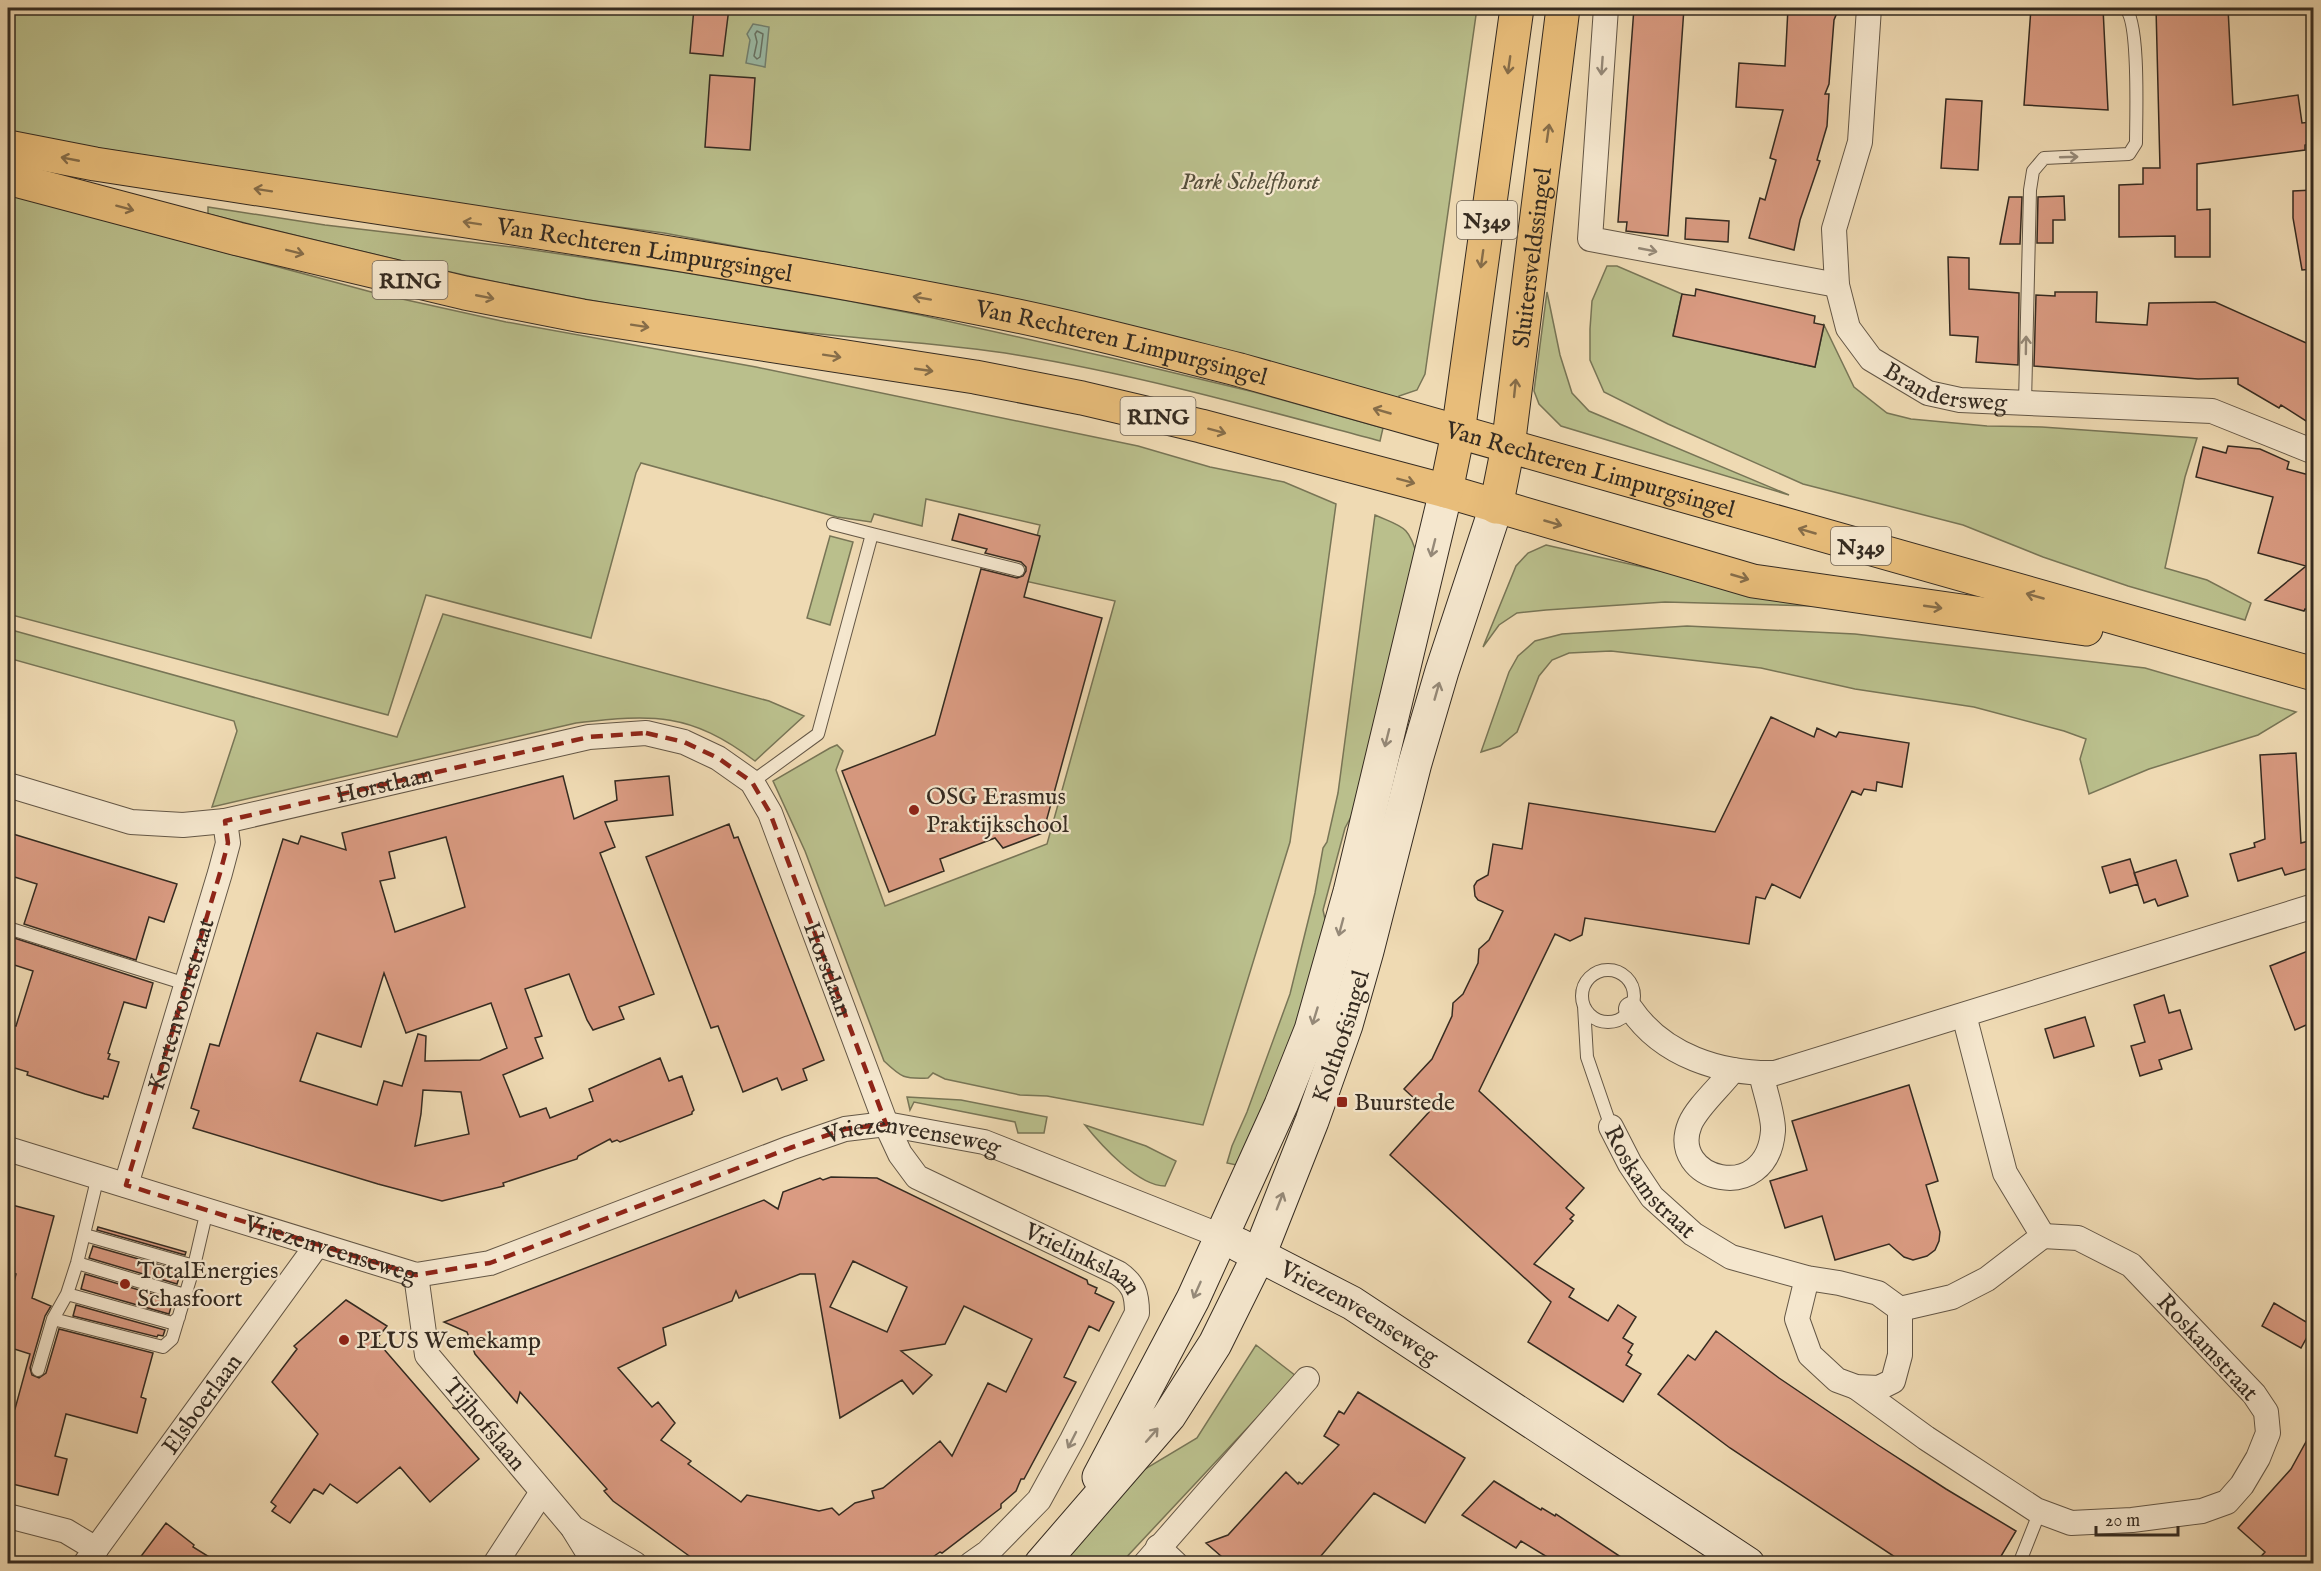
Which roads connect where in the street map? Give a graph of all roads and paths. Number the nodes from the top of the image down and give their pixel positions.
1 (1517, 8) edge
2 (1563, 8) edge
3 (1606, 8) edge
4 (1869, 8) edge
5 (2125, 8) edge
6 (8, 147) edge
7 (8, 178) edge
8 (1837, 285) junction
9 (2025, 403) junction
10 (1458, 433) junction
11 (1508, 447) junction
12 (2313, 452) edge
13 (1446, 492) junction
14 (1496, 507) junction
15 (833, 524) dead end
16 (872, 534) junction
17 (1018, 570) dead end
18 (2212, 647) junction
19 (2311, 673) edge
20 (752, 782) junction
21 (8, 785) edge
22 (225, 821) junction
23 (2313, 906) edge
24 (8, 928) edge
25 (186, 984) junction
26 (1584, 1006) junction
27 (1631, 1009) junction
28 (1964, 1015) junction
29 (1733, 1070) junction
30 (1761, 1073) junction
31 (886, 1124) junction
32 (1611, 1127) joint
33 (8, 1149) edge
34 (98, 1176) junction
35 (126, 1185) junction
36 (207, 1210) junction
37 (85, 1235) junction
38 (1221, 1236) junction
39 (2043, 1236) junction
40 (317, 1245) junction
41 (1259, 1255) junction
42 (77, 1263) junction
43 (194, 1266) junction
44 (416, 1275) junction
45 (1807, 1278) junction
46 (67, 1294) junction
47 (185, 1295) junction
48 (1900, 1309) junction
49 (179, 1317) junction
50 (52, 1319) junction
51 (38, 1370) dead end
52 (1307, 1379) dead end
53 (1856, 1387) junction
54 (542, 1492) junction
55 (2040, 1511) junction
56 (8, 1516) edge
57 (1081, 1517) junction
58 (573, 1527) junction
59 (91, 1556) edge
60 (1160, 1558) edge
61 (495, 1563) edge
62 (595, 1563) edge
63 (635, 1563) edge
64 (971, 1563) edge
65 (1041, 1563) edge
66 (1748, 1563) edge
67 (2019, 1563) edge

1 -> 10 main road, Sluitersveldssingel / N349
11 -> 2 main road, Sluitersveldssingel / N349
3 -> 8 street
4 - 8 street, Brandersweg
9 -> 5 lane
10 -> 6 main road, Van Rechteren Limpurgsingel
7 -> 13 main road, Van Rechteren Limpurgsingel / RING
8 - 9 street, Brandersweg
9 - 12 street, Brandersweg
10 - 11 main road, Van Rechteren Limpurgsingel
10 - 13 main road, Sluitersveldssingel / N349
11 - 14 main road, Sluitersveldssingel
18 -> 11 main road, Van Rechteren Limpurgsingel / N349
13 - 14 main road, Van Rechteren Limpurgsingel / N349
13 -> 38 main road, Kolthofsingel
14 -> 18 main road, Van Rechteren Limpurgsingel / N349
41 -> 14 main road, Kolthofsingel
15 - 16 lane
16 - 17 lane
16 - 20 lane
18 - 19 main road, Van Rechteren Limpurgsingel / N349
20 - 22 street, Horstlaan
20 - 31 street, Horstlaan
21 - 22 street, Horstlaan
22 - 25 street, Kortenvoortstraat
23 - 28 street
24 - 25 lane
25 - 35 street, Kortenvoortstraat
26 - 27 lane
26 - 27 lane
26 - 32 lane, Roskamstraat
27 - 29 street
28 - 30 street
28 - 39 street
29 - 30 street
29 - 30 street, Roskamstraat
31 - 38 street, Vriezenveenseweg
31 - 44 street, Vriezenveenseweg
31 -> 64 street, Vrielinkslaan
32 - 45 street, Roskamstraat
33 - 34 street, Vriezenveenseweg
34 - 35 street, Vriezenveenseweg
34 - 37 lane
35 - 36 street, Vriezenveenseweg
36 - 40 street, Vriezenveenseweg
36 - 43 lane
37 - 42 lane
37 - 43 lane
38 - 41 main road, Vriezenveenseweg
38 -> 57 main road, Kolthofsingel
39 - 48 street
39 - 55 street, Roskamstraat
40 - 44 street, Vriezenveenseweg
40 - 59 street, Elsboerlaan
57 -> 41 main road, Kolthofsingel
41 - 66 main road, Vriezenveenseweg
42 - 46 lane
42 - 47 lane
43 - 47 lane
44 - 54 street, Tijhofslaan
45 - 48 street, Roskamstraat
45 - 53 street, Roskamstraat
46 - 49 lane
46 - 50 lane
47 - 49 lane
48 - 53 street
49 - 50 lane
50 - 51 lane
52 - 60 street
53 - 55 street, Roskamstraat
54 - 58 street, Tijhofslaan
54 - 61 street
55 - 67 lane
56 - 59 street
57 - 65 main road, Kolthofsingel
58 - 62 street, Tijhofslaan
58 - 63 street, Tijhofslaan

